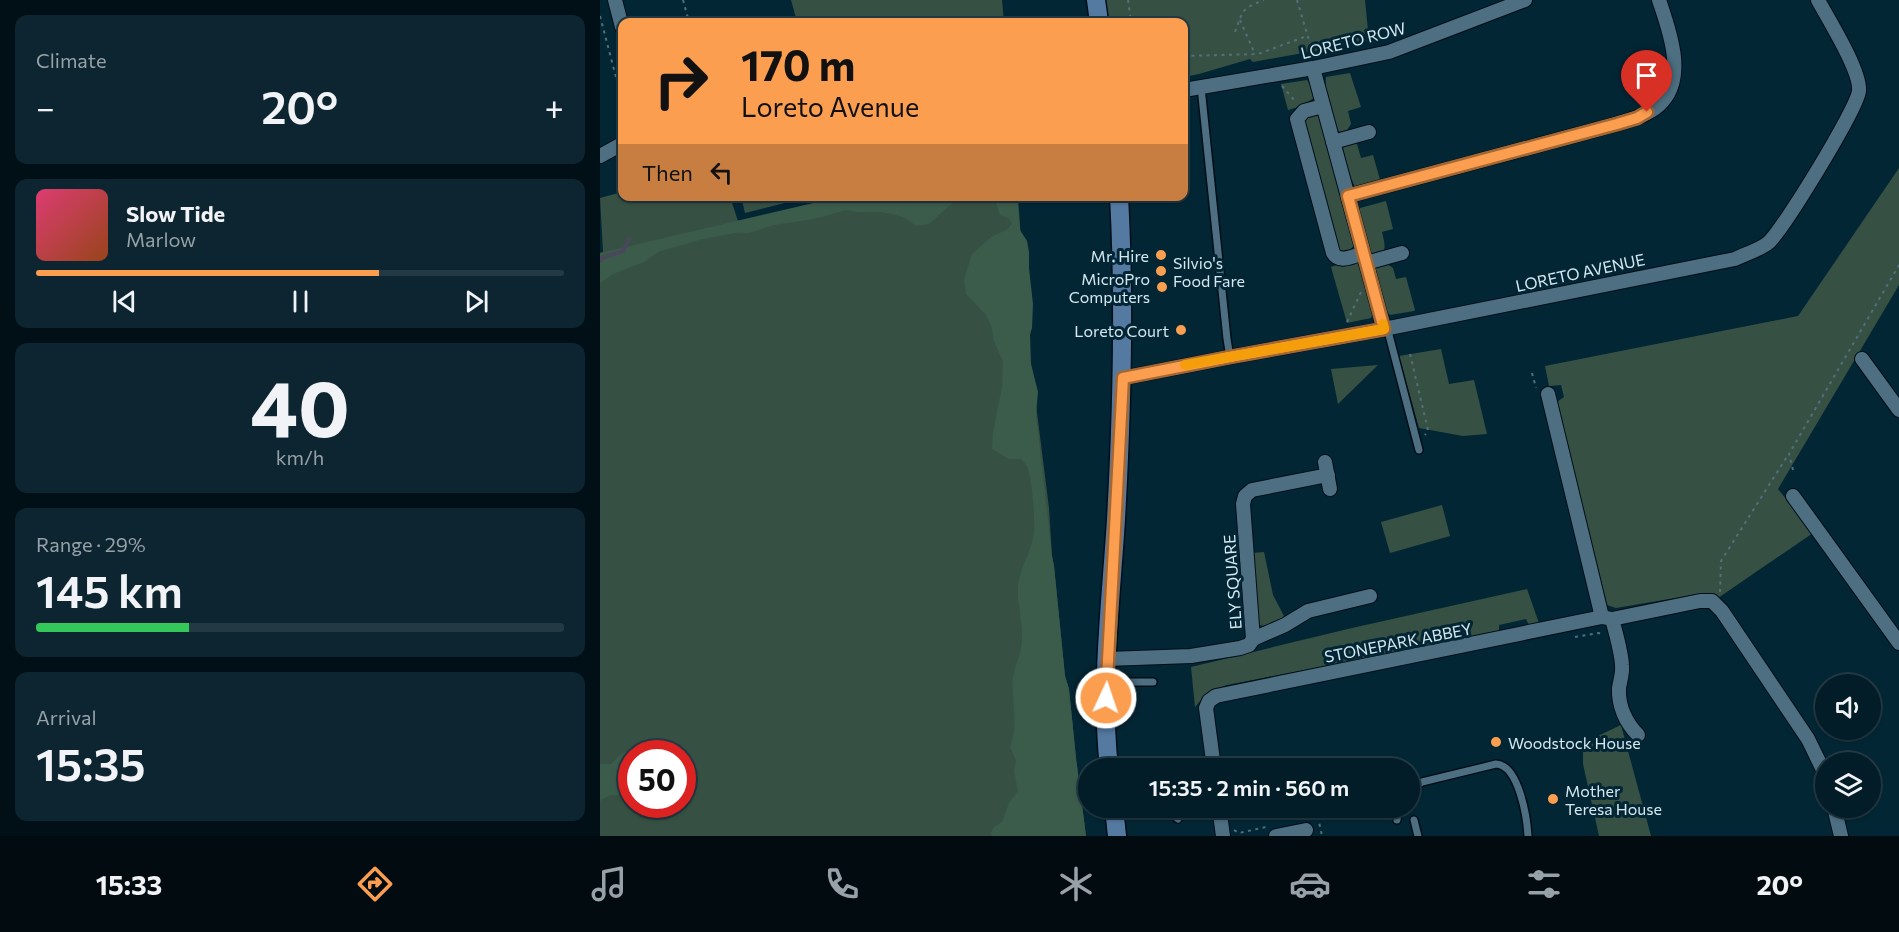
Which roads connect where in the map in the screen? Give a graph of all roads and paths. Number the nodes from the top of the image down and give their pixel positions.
1 (615, 0) edge
2 (683, 0) edge
3 (1096, 0) edge
4 (1128, 0) edge
5 (1264, 0) edge
6 (1297, 0) edge
7 (1525, 0) edge
8 (1659, 0) edge
9 (1818, 0) edge
10 (600, 16) edge
11 (620, 18) edge
12 (688, 18) edge
13 (1098, 18) edge
14 (1130, 18) edge
15 (1240, 20) junction
16 (1235, 32) dead end
17 (1307, 36) junction
18 (1255, 54) junction
19 (1188, 56) edge
20 (1313, 68) junction
21 (618, 85) edge
22 (1201, 87) junction
23 (1188, 89) edge
24 (1323, 106) junction
25 (1369, 132) dead end
26 (1333, 142) junction
27 (618, 146) edge
28 (600, 156) edge
29 (1348, 196) junction
30 (1119, 201) edge
31 (1402, 253) dead end
32 (1366, 264) junction
33 (1899, 264) edge
34 (1345, 328) dead end
35 (1384, 329) junction
36 (1410, 354) dead end
37 (1230, 357) junction
38 (1862, 359) dead end
39 (1123, 378) junction
40 (1548, 394) dead end
41 (1899, 410) edge
42 (1418, 448) joint
43 (1789, 454) junction
44 (1793, 470) dead end
45 (1328, 475) dead end
46 (1793, 496) dead end
47 (1720, 592) dead end
48 (1370, 596) dead end
49 (1607, 618) junction
50 (1605, 634) dead end
51 (1574, 637) dead end
52 (1252, 639) junction
53 (1899, 643) edge
54 (1107, 659) junction
55 (1107, 682) junction
56 (1153, 682) dead end
57 (1638, 735) dead end
58 (1815, 753) edge
59 (1108, 758) edge
60 (1213, 758) edge
61 (1420, 783) edge
62 (1116, 818) edge
63 (1222, 818) edge
64 (1837, 818) edge
65 (1414, 820) dead end
66 (1306, 830) dead end
67 (1118, 836) edge
68 (1224, 836) edge
69 (1276, 836) edge
70 (1418, 836) edge
71 (1528, 836) edge
72 (1841, 836) edge

1 - 11 street
2 - 12 path
3 - 13 main road
4 - 14 path
5 - 15 path
6 - 17 path
7 - 20 street, LORETO ROW
8 - 29 street
9 - 35 street, LORETO AVENUE
10 - 21 path
15 - 16 path
15 - 18 path
17 - 18 path
17 - 20 path
18 - 19 path
20 - 22 street, LORETO ROW
20 - 24 street
22 - 23 street, LORETO ROW
22 - 37 lane
24 - 26 street
24 - 32 street
25 - 26 street
26 - 29 street
27 - 28 street
29 - 32 street
30 - 39 main road
31 - 32 street
32 - 34 path
32 - 35 street
33 - 43 path
35 - 37 street, LORETO AVENUE
35 - 42 lane
36 - 42 path
37 - 39 street, LORETO AVENUE
38 - 41 street
39 - 54 main road
40 - 49 street
43 - 44 path
43 - 47 path
45 - 52 street, ELY SQUARE
46 - 53 street
48 - 52 street
49 - 57 street
49 - 58 street, STONEPARK ABBEY
49 - 60 street, STONEPARK ABBEY
50 - 51 path
52 - 54 street, ELY SQUARE
54 - 55 main road
55 - 56 lane
55 - 59 main road
61 - 71 lane
62 - 67 main road
63 - 68 street
64 - 72 street
65 - 70 lane
66 - 69 street

